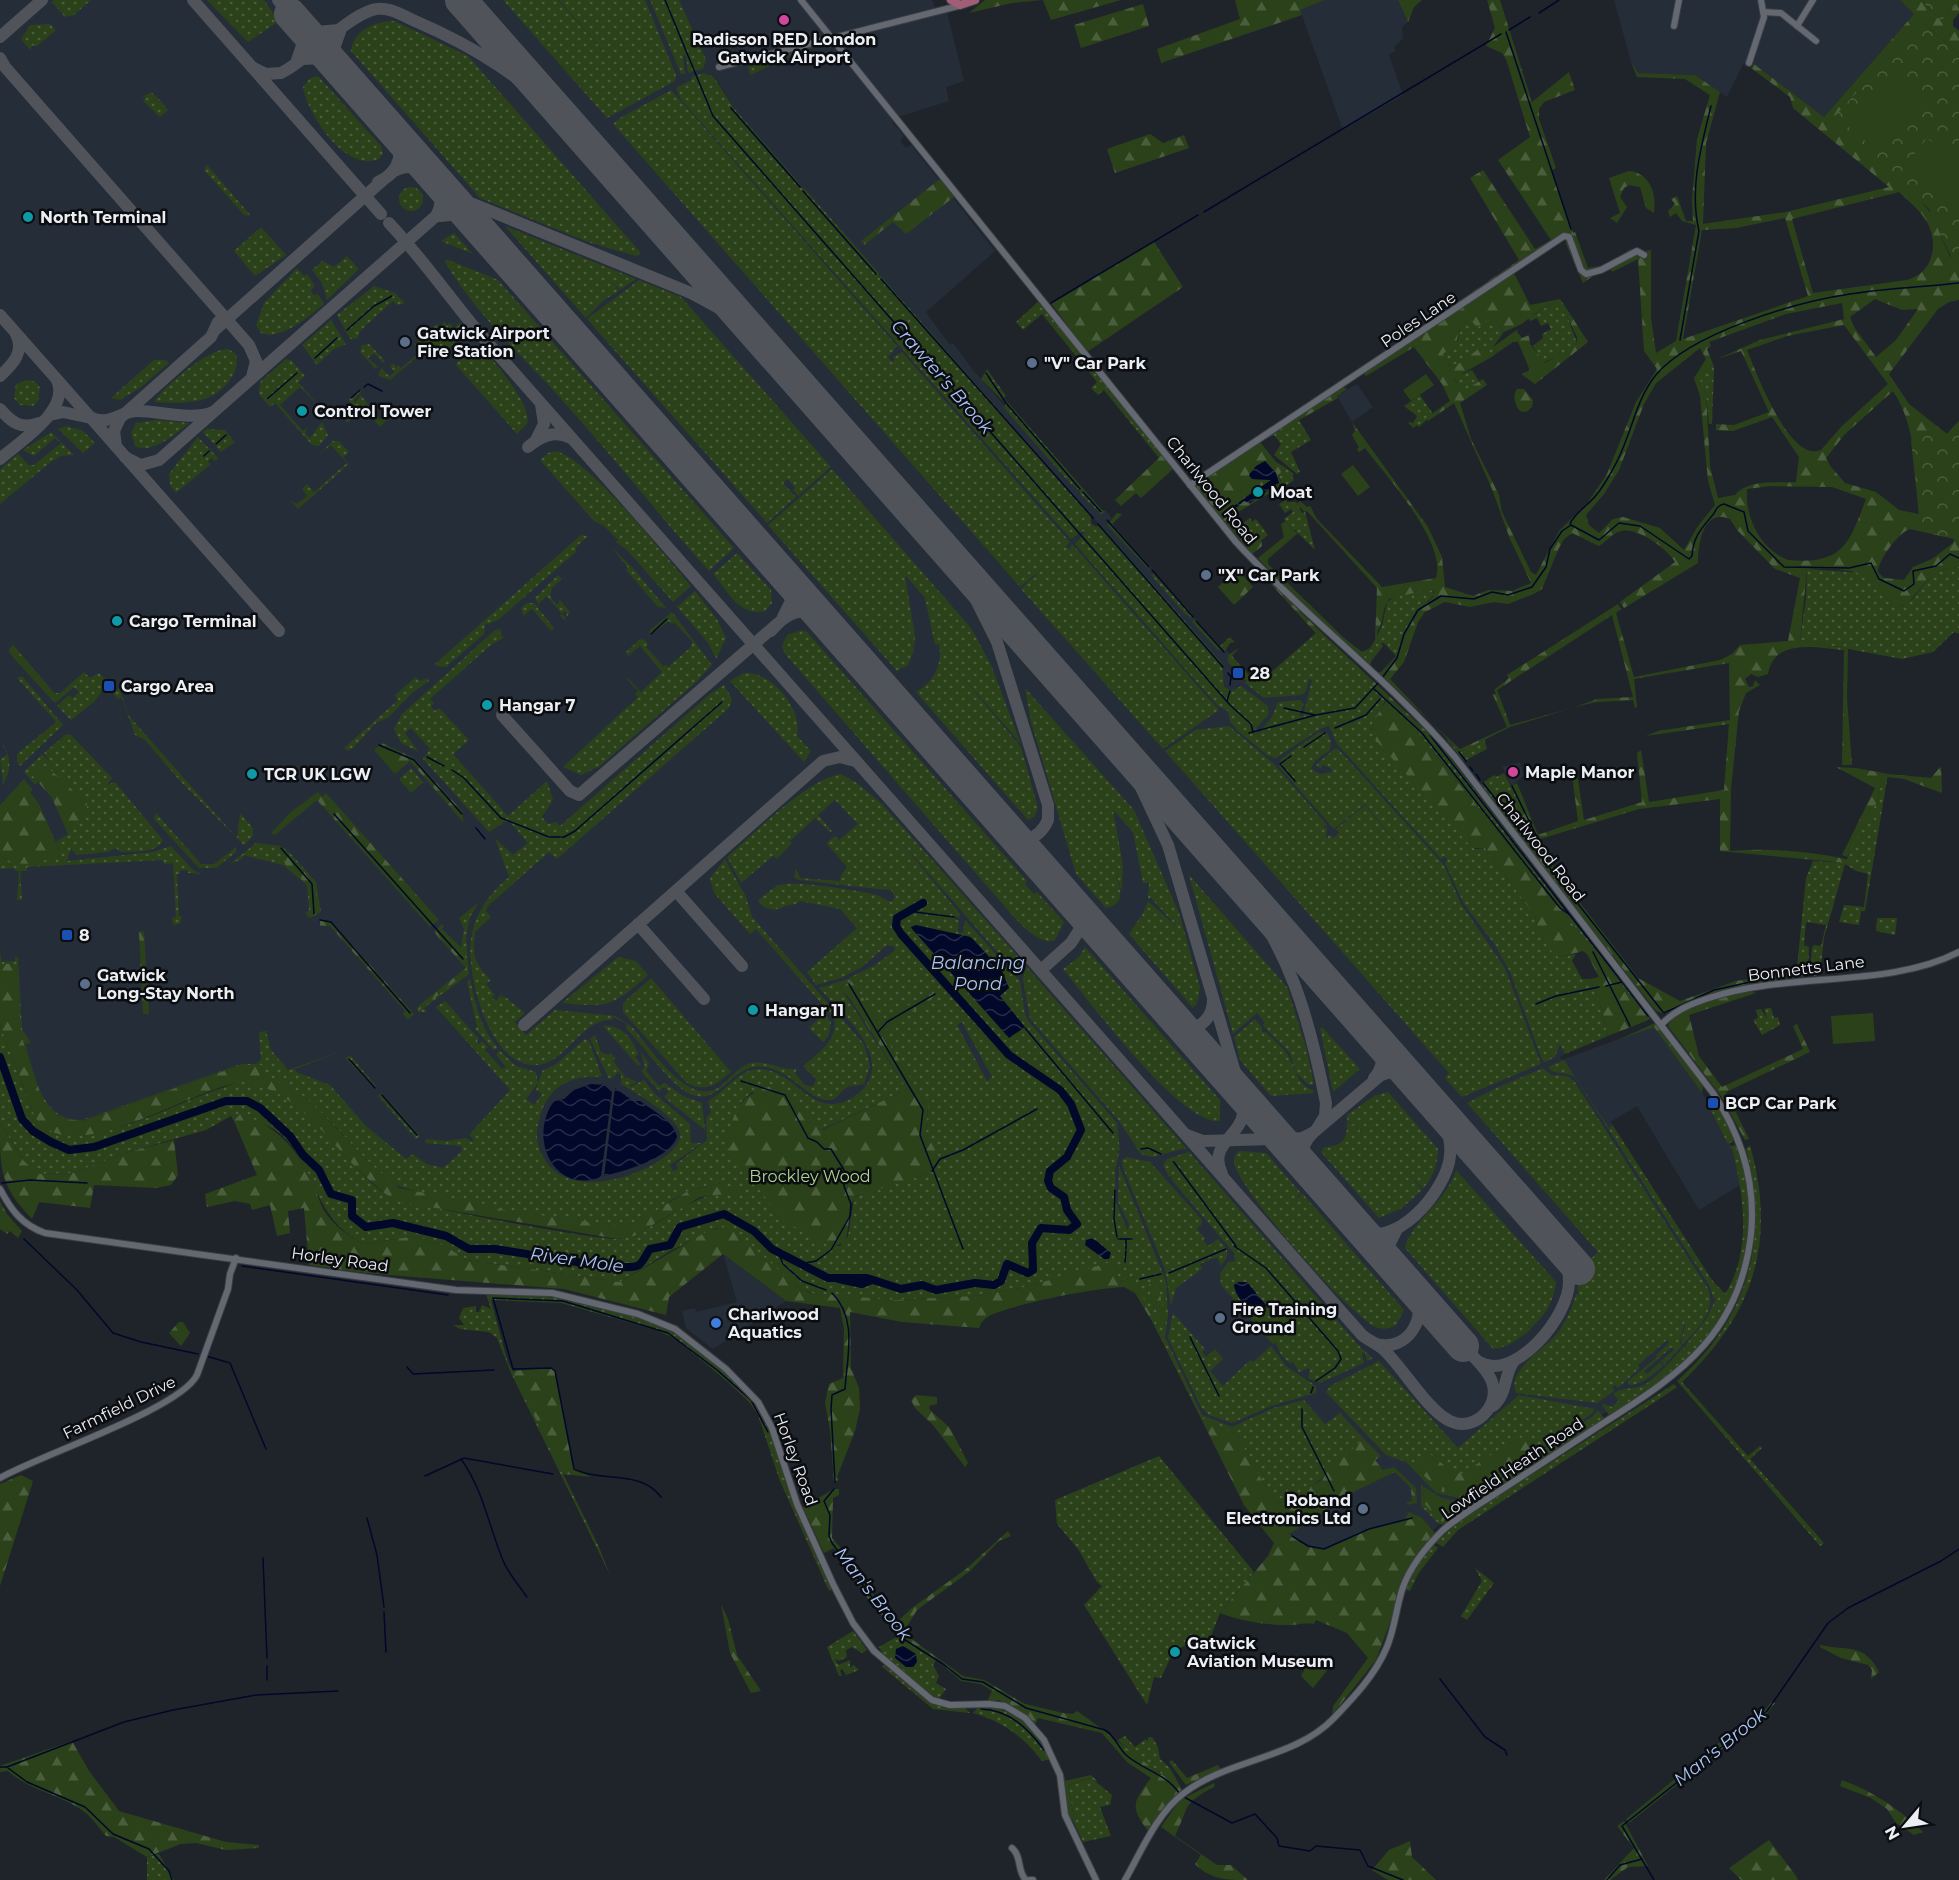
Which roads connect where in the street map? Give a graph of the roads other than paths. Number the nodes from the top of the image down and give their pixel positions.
1 (801, 0) edge
2 (945, 0) edge
3 (951, 0) edge
4 (975, 0) edge
5 (1679, 0) edge
6 (1761, 0) edge
7 (1813, 0) edge
8 (962, 4) junction
9 (937, 10) junction
10 (1764, 12) junction
11 (1674, 26) dead end
12 (1797, 26) junction
13 (830, 37) junction
14 (1816, 41) dead end
15 (1750, 60) dead end
16 (718, 67) dead end
17 (1644, 255) dead end
18 (1190, 485) junction
19 (1959, 952) edge
20 (1662, 1024) junction
21 (0, 1189) edge
22 (236, 1258) junction
23 (0, 1478) edge
24 (1012, 1848) dead end
25 (1030, 1880) edge
26 (1096, 1880) edge
27 (1125, 1880) edge

1 - 13 street, Charlwood Road
2 - 9 street
3 - 8 main road
4 - 8 main road
5 - 11 street
6 - 10 street
7 - 12 street
8 - 9 street
9 - 13 street
10 - 12 street
10 - 15 street
12 - 14 street
13 - 16 street
13 - 18 street, Charlwood Road
17 - 18 street, Poles Lane
18 - 20 street, Charlwood Road
19 - 20 street, Bonnetts Lane
20 - 27 street, Lowfield Heath Road
21 - 22 street, Horley Road
22 - 23 street, Farmfield Drive
22 - 26 street, Horley Road
24 - 25 street

